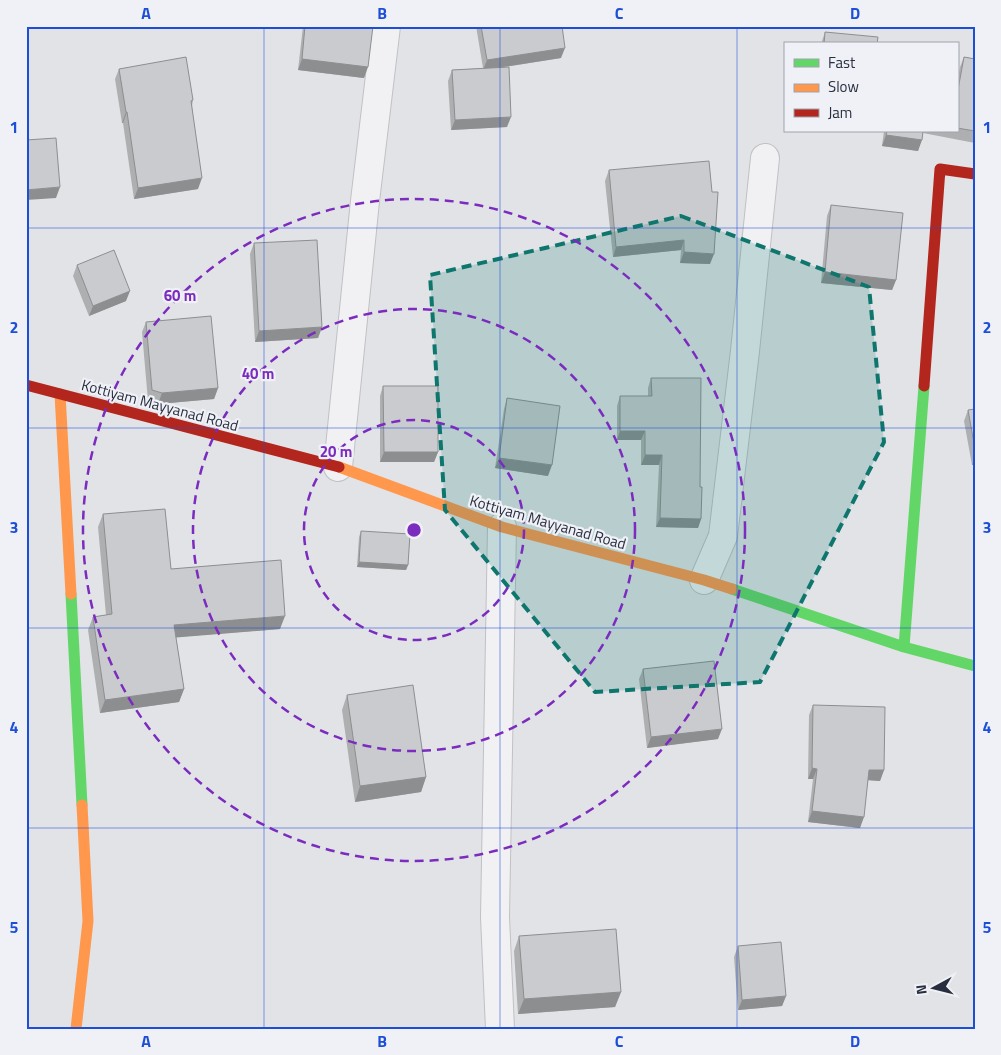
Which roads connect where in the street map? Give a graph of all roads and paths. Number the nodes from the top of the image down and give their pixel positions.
1 (386, 26) edge
2 (765, 158) dead end
3 (975, 174) edge
4 (26, 385) edge
5 (60, 394) junction
6 (338, 467) junction
7 (502, 527) junction
8 (704, 580) junction
9 (904, 647) junction
10 (975, 666) edge
11 (76, 1029) edge
12 (500, 1029) edge

1 - 6 street
2 - 8 street
3 - 9 street
4 - 5 street, Kottiyam Mayyanad Road
5 - 6 street, Kottiyam Mayyanad Road
5 - 11 street
6 - 7 street, Kottiyam Mayyanad Road
7 - 8 street, Kottiyam Mayyanad Road
7 - 12 street
8 - 9 street, Kottiyam Mayyanad Road
9 - 10 street, Kottiyam Mayyanad Road

